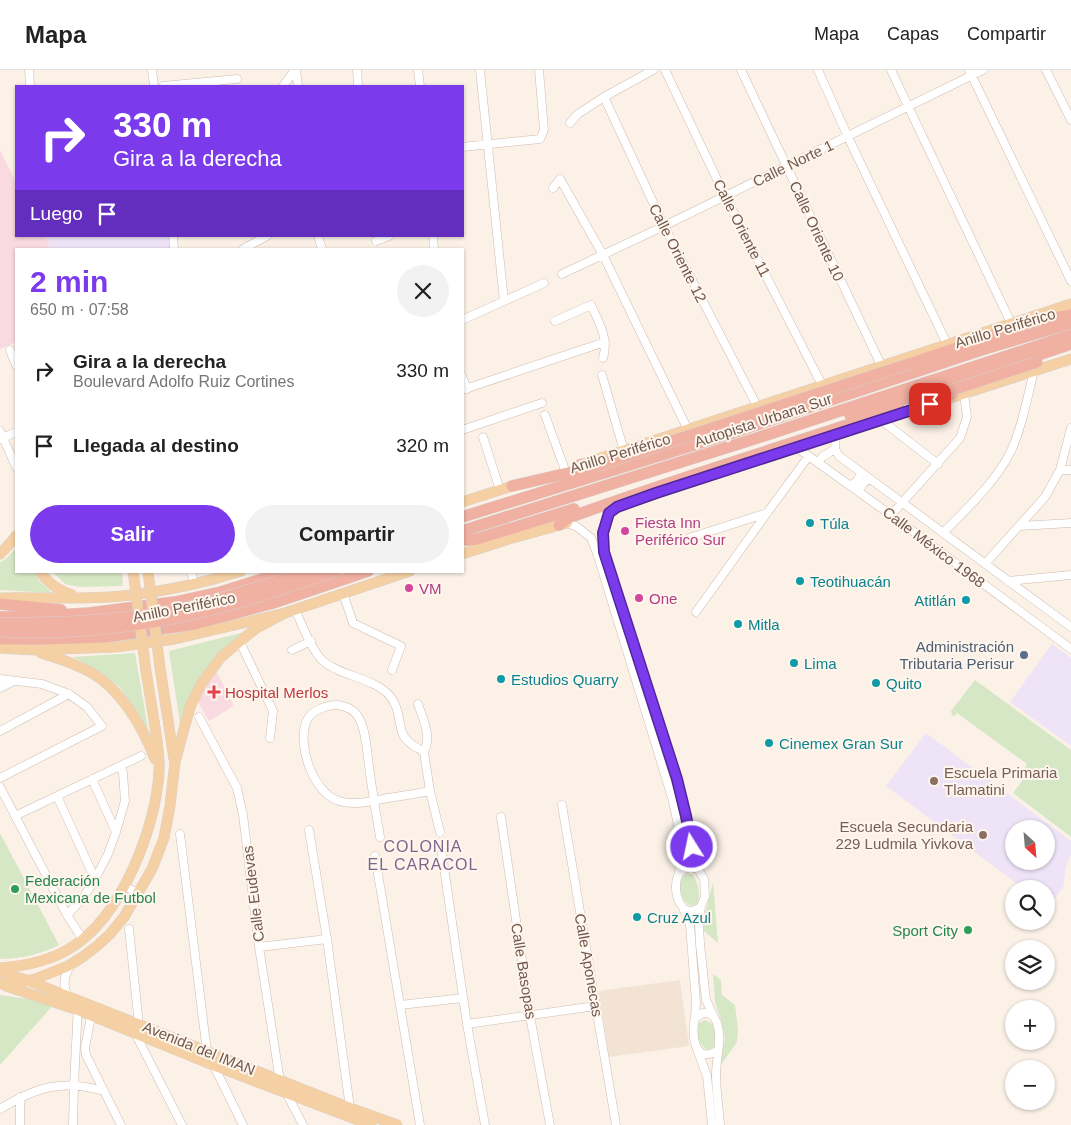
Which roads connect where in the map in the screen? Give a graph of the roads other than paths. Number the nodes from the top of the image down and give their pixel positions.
1 (29, 70) edge
2 (152, 70) edge
3 (296, 70) edge
4 (357, 70) edge
5 (418, 70) edge
6 (480, 70) edge
7 (539, 70) edge
8 (653, 70) edge
9 (665, 70) edge
10 (742, 70) edge
11 (818, 70) edge
12 (891, 70) edge
13 (983, 70) edge
14 (1046, 70) edge
15 (971, 73) edge
16 (237, 79) dead end
17 (30, 85) edge
18 (154, 85) edge
19 (174, 85) edge
20 (284, 85) edge
21 (298, 85) edge
22 (358, 85) edge
23 (420, 85) edge
24 (604, 97) junction
25 (909, 107) junction
26 (1071, 120) edge
27 (570, 123) dead end
28 (848, 136) junction
29 (487, 145) junction
30 (464, 147) edge
31 (787, 166) junction
32 (552, 188) dead end
33 (725, 196) junction
34 (664, 226) junction
35 (262, 237) edge
36 (245, 248) edge
37 (603, 255) junction
38 (562, 274) dead end
39 (1071, 281) edge
40 (544, 283) dead end
41 (504, 301) junction
42 (1071, 304) edge
43 (1071, 315) edge
44 (464, 319) edge
45 (556, 321) dead end
46 (1011, 323) junction
47 (1071, 323) edge
48 (1071, 329) edge
49 (1071, 335) edge
50 (605, 342) junction
51 (947, 344) junction
52 (1071, 345) edge
53 (10, 350) dead end
54 (603, 358) dead end
55 (1071, 359) edge
56 (15, 362) edge
57 (881, 365) junction
58 (1006, 366) junction
59 (1034, 371) junction
60 (602, 375) dead end
61 (822, 385) junction
62 (464, 389) edge
63 (964, 393) junction
64 (542, 403) dead end
65 (933, 403) junction
66 (757, 406) junction
67 (545, 415) dead end
68 (881, 420) junction
69 (1071, 428) edge
70 (464, 429) edge
71 (688, 430) junction
72 (15, 432) edge
73 (729, 434) junction
74 (836, 434) junction
75 (1, 436) edge
76 (483, 437) dead end
77 (796, 447) junction
78 (835, 449) junction
79 (624, 451) junction
80 (808, 457) junction
81 (818, 463) junction
82 (938, 464) junction
83 (15, 465) edge
84 (580, 465) junction
85 (565, 470) junction
86 (1060, 470) junction
87 (1071, 470) edge
88 (860, 472) junction
89 (870, 478) junction
90 (672, 481) junction
91 (850, 485) junction
92 (506, 488) junction
93 (652, 491) junction
94 (859, 492) junction
95 (464, 501) edge
96 (902, 502) junction
97 (600, 504) junction
98 (617, 507) junction
99 (767, 512) junction
100 (891, 515) junction
101 (464, 516) edge
102 (464, 521) edge
103 (1071, 523) edge
104 (562, 524) junction
105 (1019, 526) junction
106 (464, 530) edge
107 (596, 533) junction
108 (943, 533) junction
109 (15, 537) edge
110 (464, 538) edge
111 (689, 538) dead end
112 (464, 539) edge
113 (464, 553) edge
114 (0, 554) edge
115 (985, 564) junction
116 (42, 573) edge
117 (133, 573) edge
118 (148, 573) edge
119 (192, 573) edge
120 (233, 573) edge
121 (282, 573) edge
122 (304, 573) edge
123 (330, 573) edge
124 (362, 573) edge
125 (404, 573) edge
126 (1071, 575) edge
127 (1008, 581) junction
128 (194, 583) junction
129 (343, 594) junction
130 (92, 597) junction
131 (0, 598) edge
132 (0, 604) edge
133 (290, 611) junction
134 (696, 612) dead end
135 (90, 613) junction
136 (0, 617) edge
137 (0, 623) edge
138 (1070, 626) edge
139 (0, 631) edge
140 (105, 637) junction
141 (0, 639) edge
142 (311, 641) junction
143 (240, 642) junction
144 (0, 646) edge
145 (1071, 649) edge
146 (35, 650) junction
147 (292, 650) dead end
148 (392, 670) dead end
149 (0, 679) edge
150 (16, 680) junction
151 (0, 688) edge
152 (648, 688) junction
153 (639, 690) junction
154 (69, 694) junction
155 (418, 704) dead end
156 (199, 716) dead end
157 (0, 731) edge
158 (270, 738) dead end
159 (424, 752) junction
160 (141, 756) dead end
161 (175, 762) junction
162 (120, 766) junction
163 (159, 771) junction
164 (0, 778) edge
165 (92, 779) junction
166 (0, 787) edge
167 (430, 791) junction
168 (57, 796) junction
169 (374, 800) junction
170 (562, 805) dead end
171 (16, 816) junction
172 (501, 817) dead end
173 (309, 830) dead end
174 (116, 832) junction
175 (440, 832) dead end
176 (180, 834) dead end
177 (380, 837) dead end
178 (442, 854) dead end
179 (375, 856) dead end
180 (698, 870) junction
181 (679, 873) junction
182 (95, 879) junction
183 (124, 886) junction
184 (138, 893) junction
185 (701, 906) junction
186 (682, 908) junction
187 (67, 915) junction
188 (129, 929) dead end
189 (327, 939) junction
190 (83, 940) junction
191 (259, 948) junction
192 (75, 962) junction
193 (0, 968) edge
194 (0, 972) edge
195 (29, 981) junction
196 (0, 984) edge
197 (68, 997) junction
198 (463, 998) junction
199 (78, 1006) junction
200 (400, 1006) junction
201 (596, 1006) junction
202 (92, 1011) junction
203 (530, 1016) junction
204 (714, 1017) junction
205 (695, 1018) junction
206 (467, 1024) junction
207 (137, 1029) junction
208 (76, 1047) junction
209 (85, 1048) junction
210 (697, 1050) junction
211 (718, 1050) junction
212 (207, 1052) junction
213 (213, 1065) junction
214 (280, 1080) junction
215 (74, 1085) junction
216 (104, 1091) junction
217 (286, 1093) junction
218 (20, 1098) junction
219 (0, 1109) edge
220 (348, 1112) junction
221 (366, 1121) edge
222 (20, 1125) edge
223 (73, 1125) edge
224 (121, 1125) edge
225 (182, 1125) edge
226 (243, 1125) edge
227 (303, 1125) edge
228 (397, 1125) edge
229 (420, 1125) edge
230 (485, 1125) edge
231 (550, 1125) edge
232 (616, 1125) edge
233 (712, 1125) edge
234 (720, 1125) edge

1 - 17 street
2 - 18 street
3 - 20 street
3 - 21 street
4 - 22 street
5 - 23 street
6 - 29 street
7 - 29 street
8 - 24 street
9 - 33 street, Calle Oriente 11
10 - 31 street, Calle Oriente 10
11 - 28 street
12 - 25 street
13 - 15 street, Calle Norte 1
14 - 26 street
15 - 25 street, Calle Norte 1
15 - 39 street
16 - 19 street
24 - 27 street
24 - 34 street, Calle Oriente 12
25 - 28 street, Calle Norte 1
25 - 46 street
28 - 31 street, Calle Norte 1
28 - 51 street
29 - 30 street
29 - 41 street
31 - 33 street, Calle Norte 1
31 - 57 street, Calle Oriente 10
32 - 37 street
33 - 34 street, Calle Norte 1
33 - 61 street, Calle Oriente 11
34 - 37 street, Calle Norte 1
34 - 66 street, Calle Oriente 12
35 - 36 street
37 - 38 street, Calle Norte 1
37 - 71 street
40 - 41 street
41 - 44 street
42 - 46 main road
43 - 92 highway, bridge
45 - 50 street
46 - 51 main road
47 - 73 highway, Anillo Periférico
48 - 102 highway, Autopista Urbana Sur
49 - 106 highway, Autopista Urbana Sur
50 - 54 street
50 - 62 street
51 - 57 main road
52 - 58 highway
52 - 90 highway, bridge
53 - 56 street
55 - 59 main road
57 - 61 main road
58 - 65 highway
58 - 110 highway
59 - 63 main road
59 - 108 street
60 - 79 street
61 - 66 main road
63 - 65 main road
63 - 82 street
64 - 70 street
65 - 68 main road
66 - 71 main road
67 - 85 street
68 - 74 main road
68 - 82 street
69 - 86 street
71 - 79 main road
72 - 75 street
73 - 84 highway
73 - 101 highway, Anillo Periférico
74 - 77 main road
74 - 78 street
75 - 83 street
76 - 92 street
77 - 80 street, Calle México 1968
77 - 93 main road
78 - 81 street
78 - 88 street, Calle México 1968
79 - 84 main road
80 - 81 street, Calle México 1968
80 - 99 street
81 - 91 street, Calle México 1968
82 - 96 street
84 - 85 main road
85 - 92 main road
86 - 87 street
86 - 105 street
88 - 89 street, Calle México 1968
88 - 91 street
89 - 94 street
89 - 96 street, Calle México 1968
90 - 93 highway
90 - 97 highway
91 - 94 street, Calle México 1968
92 - 95 main road
93 - 97 highway
93 - 98 main road
94 - 100 street, Calle México 1968
96 - 100 street
96 - 108 street, Calle México 1968
97 - 104 highway
97 - 112 highway
98 - 104 main road
98 - 107 street
99 - 111 street
99 - 134 street
100 - 145 street, Calle México 1968
103 - 105 street
104 - 107 street
104 - 113 main road
105 - 115 street
107 - 152 street
107 - 153 street
108 - 115 street, Calle México 1968
109 - 114 main road
115 - 127 street, Calle México 1968
116 - 130 main road
117 - 163 main road, bridge
118 - 161 main road, bridge
119 - 128 street
120 - 128 main road
121 - 135 highway, Anillo Periférico
122 - 137 highway, bridge
123 - 139 highway, bridge
124 - 140 highway, Anillo Periférico
125 - 129 main road
126 - 127 street
127 - 138 street, Calle México 1968
128 - 130 main road
129 - 133 main road
129 - 148 street
130 - 131 main road
132 - 135 highway
133 - 142 street
133 - 143 main road
133 - 146 main road
135 - 136 highway, Anillo Periférico
140 - 141 highway, Anillo Periférico
140 - 144 highway
142 - 147 street
142 - 159 street
143 - 158 street
143 - 161 main road
144 - 146 main road
146 - 163 main road
149 - 150 street
150 - 151 street
150 - 154 street
152 - 153 street
152 - 180 street
153 - 181 street
154 - 157 street
154 - 164 street
155 - 159 street
156 - 191 street, Calle Eudevas
159 - 167 street
160 - 162 street
161 - 184 main road
162 - 165 street
162 - 174 street
163 - 183 main road
165 - 168 street
165 - 174 street
166 - 171 street
167 - 169 street
167 - 175 street
168 - 171 street
168 - 182 street
169 - 169 street
169 - 177 street
170 - 201 street, Calle Aponecas
171 - 187 street
172 - 203 street, Calle Basopas
173 - 189 street
174 - 182 street
176 - 212 street
178 - 198 street
179 - 200 street
180 - 181 street
180 - 185 street
181 - 186 street
182 - 187 street
183 - 184 street
183 - 190 main road
184 - 192 main road
185 - 186 street
185 - 204 street
186 - 205 street
187 - 190 street
188 - 207 street
189 - 191 street
189 - 220 street
190 - 193 main road
191 - 214 street, Calle Eudevas
192 - 195 main road
192 - 197 street
194 - 195 main road, Avenida del IMAN
195 - 196 main road
195 - 197 main road, Avenida del IMAN
196 - 199 main road, Avenida del IMAN
197 - 199 main road, Avenida del IMAN
198 - 200 street
198 - 206 street
199 - 202 main road, Avenida del IMAN
199 - 208 street
200 - 229 street
201 - 203 street
201 - 232 street, Calle Aponecas
202 - 207 main road, Avenida del IMAN
202 - 209 street
203 - 206 street
203 - 231 street, Calle Basopas
204 - 205 street
204 - 211 street
205 - 210 street
206 - 230 street
207 - 212 main road, Avenida del IMAN
207 - 213 main road, Avenida del IMAN
207 - 225 street
208 - 209 street
208 - 215 street
209 - 216 street
210 - 211 street
210 - 233 street
211 - 234 street
212 - 213 street
212 - 214 main road, Avenida del IMAN
213 - 217 main road, Avenida del IMAN
213 - 226 street
214 - 217 street, Calle Eudevas
214 - 220 main road, Avenida del IMAN
215 - 216 street
215 - 218 street
215 - 223 street
216 - 224 street
217 - 220 main road, Avenida del IMAN
217 - 227 street, Calle Eudevas
218 - 219 street
218 - 222 street
220 - 221 main road, Avenida del IMAN
221 - 228 main road, Avenida del IMAN

